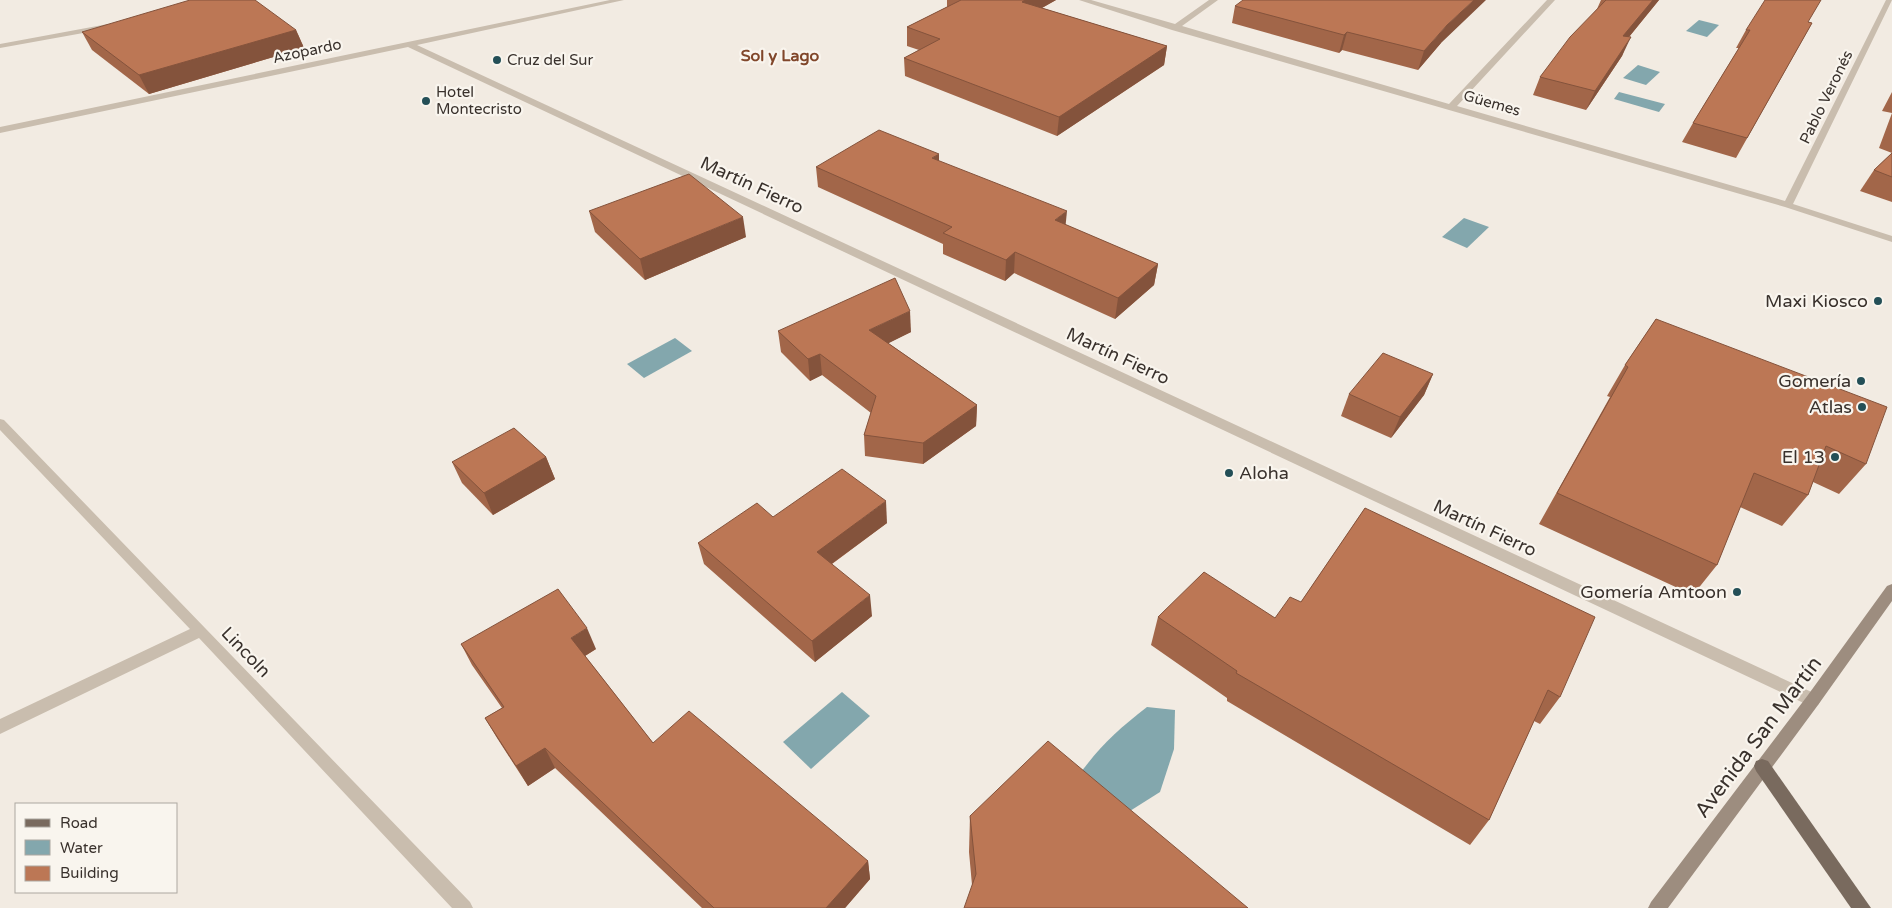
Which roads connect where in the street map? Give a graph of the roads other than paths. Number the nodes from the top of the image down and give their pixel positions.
1 (620, 0) edge
2 (1083, 0) edge
3 (1214, 0) edge
4 (1552, 0) edge
5 (1890, 0) edge
6 (118, 24) edge
7 (1175, 28) junction
8 (409, 44) junction
9 (0, 46) edge
10 (1452, 106) junction
11 (0, 130) edge
12 (1788, 206) junction
13 (1892, 239) edge
14 (0, 424) edge
15 (1892, 590) edge
16 (200, 631) junction
17 (1813, 700) junction
18 (0, 727) edge
19 (1762, 766) junction
20 (464, 908) edge
21 (1657, 908) edge
22 (1862, 908) edge

1 - 8 street, Azopardo
2 - 7 street, Güemes
3 - 7 street
4 - 10 street
5 - 12 street, Pablo Veronés
6 - 9 street
7 - 10 street, Güemes
8 - 11 street, Azopardo
8 - 17 street, Martín Fierro
10 - 12 street, Güemes
12 - 13 street, Güemes
14 - 16 street, Lincoln
15 - 17 main road, Avenida San Martín
16 - 18 street
16 - 20 street, Lincoln
17 - 19 main road, Avenida San Martín
19 - 21 main road, Avenida San Martín
19 - 22 main road

